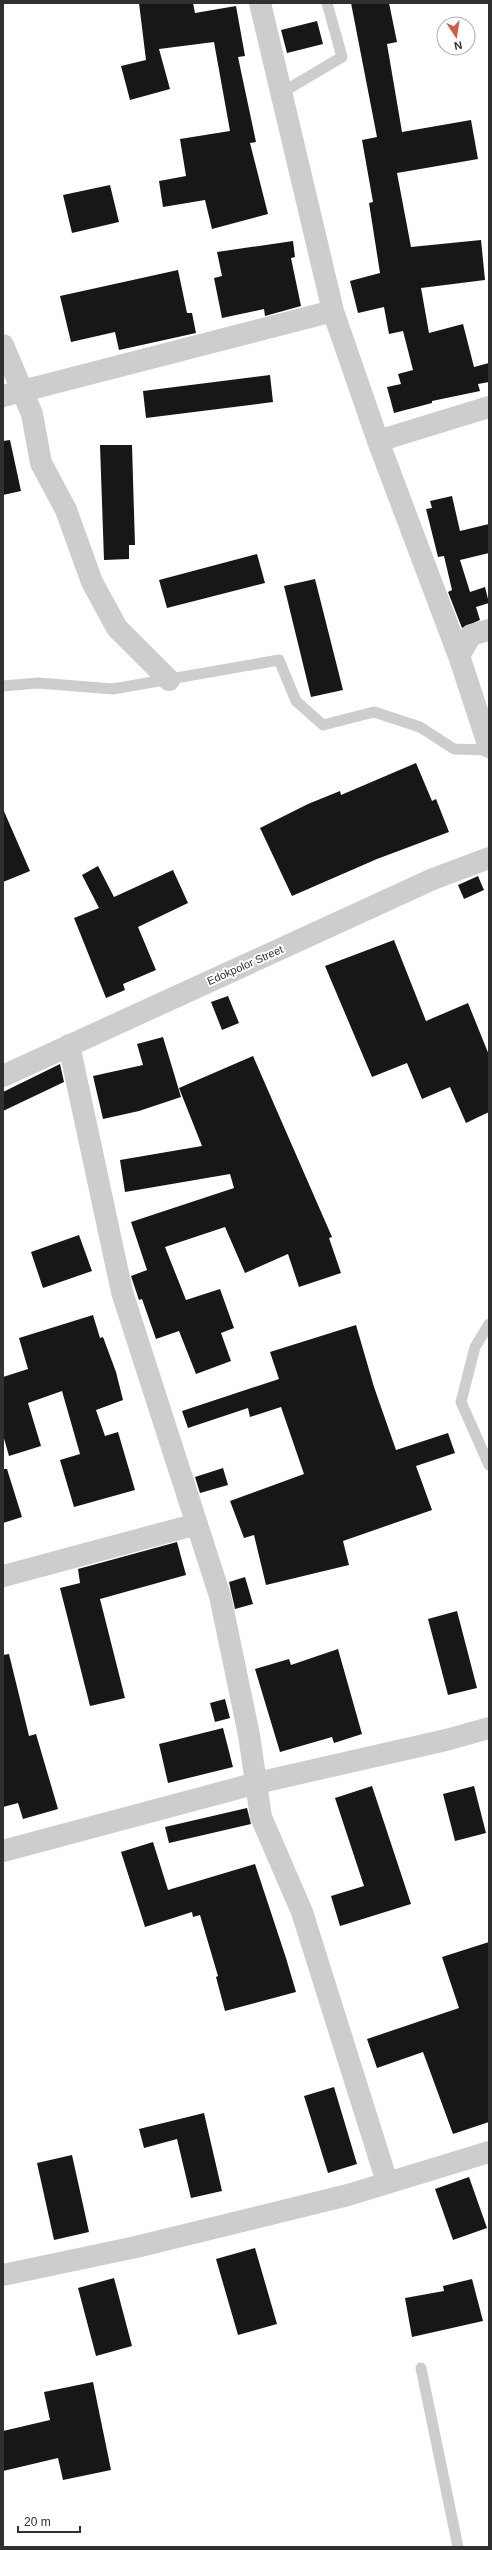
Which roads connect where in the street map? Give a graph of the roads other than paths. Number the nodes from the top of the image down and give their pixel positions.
1 (260, 3) edge
2 (327, 3) edge
3 (281, 93) junction
4 (333, 310) junction
5 (3, 345) edge
6 (12, 393) edge
7 (489, 407) edge
8 (378, 441) junction
9 (489, 630) edge
10 (459, 656) junction
11 (169, 680) junction
12 (3, 686) edge
13 (489, 747) edge
14 (489, 750) edge
15 (489, 858) edge
16 (69, 1046) junction
17 (3, 1076) edge
18 (489, 1324) edge
19 (489, 1465) edge
20 (197, 1524) junction
21 (3, 1576) edge
22 (489, 1728) edge
23 (257, 1783) junction
24 (3, 1851) edge
25 (489, 2152) edge
26 (387, 2182) junction
27 (3, 2275) edge
28 (421, 2368) dead end
29 (458, 2547) edge

1 - 3 street
2 - 3 lane
3 - 4 street
4 - 6 street
4 - 8 street
5 - 6 street
6 - 11 street
7 - 8 street
8 - 10 street
9 - 10 street
10 - 13 street
11 - 12 lane
11 - 14 lane
15 - 16 street, Edokpolor Street
16 - 17 street, Edokpolor Street
16 - 20 street
18 - 19 lane
20 - 21 street
20 - 23 street
22 - 23 street
23 - 24 street
23 - 26 street
25 - 26 street
26 - 27 street
28 - 29 lane

